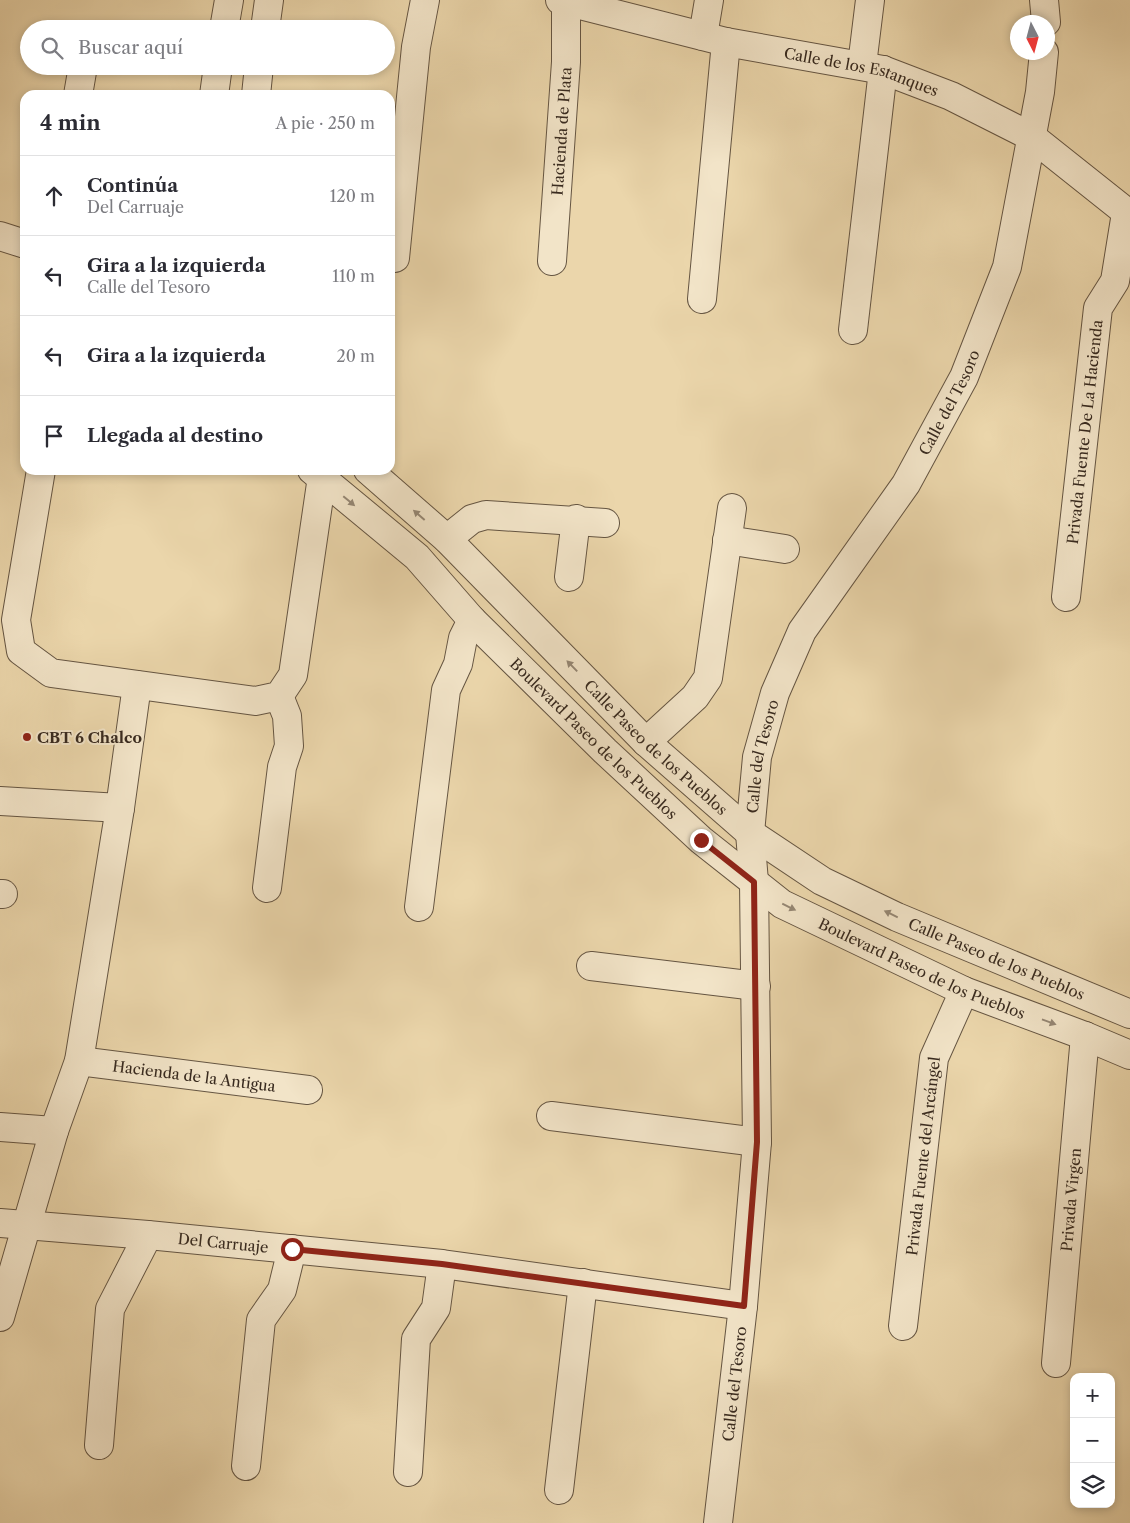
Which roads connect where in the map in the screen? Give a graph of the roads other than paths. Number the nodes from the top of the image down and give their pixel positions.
1 (229, 0) edge
2 (268, 0) edge
3 (425, 0) edge
4 (709, 0) edge
5 (870, 0) edge
6 (1044, 0) edge
7 (564, 1) edge
8 (1045, 15) edge
9 (226, 20) edge
10 (266, 20) edge
11 (714, 39) junction
12 (1043, 60) edge
13 (872, 68) junction
14 (81, 75) edge
15 (217, 75) edge
16 (259, 75) edge
17 (79, 90) edge
18 (215, 90) edge
19 (257, 90) edge
20 (1032, 137) junction
21 (1128, 214) edge
22 (0, 236) edge
23 (20, 242) edge
24 (395, 258) dead end
25 (552, 261) dead end
26 (702, 300) dead end
27 (853, 330) dead end
28 (40, 475) edge
29 (319, 475) edge
30 (322, 475) edge
31 (374, 475) edge
32 (732, 508) dead end
33 (576, 519) junction
34 (605, 523) dead end
35 (447, 539) junction
36 (727, 540) junction
37 (786, 549) dead end
38 (569, 577) dead end
39 (1066, 597) dead end
40 (472, 620) junction
41 (136, 685) junction
42 (278, 696) junction
43 (646, 742) junction
44 (0, 801) edge
45 (120, 808) junction
46 (750, 833) junction
47 (754, 882) junction
48 (267, 888) dead end
49 (419, 907) dead end
50 (591, 966) dead end
51 (756, 986) junction
52 (964, 991) junction
53 (1130, 1014) edge
54 (1085, 1036) junction
55 (1130, 1055) edge
56 (80, 1061) junction
57 (308, 1090) dead end
58 (551, 1116) dead end
59 (0, 1127) edge
60 (54, 1131) junction
61 (757, 1142) junction
62 (0, 1223) edge
63 (27, 1225) junction
64 (148, 1234) junction
65 (292, 1249) junction
66 (442, 1264) junction
67 (583, 1283) junction
68 (744, 1306) junction
69 (0, 1317) edge
70 (903, 1326) dead end
71 (1056, 1363) dead end
72 (99, 1445) dead end
73 (246, 1466) dead end
74 (408, 1472) dead end
75 (559, 1490) dead end
76 (718, 1523) edge

1 - 9 street
2 - 10 street
3 - 24 street
4 - 11 street
5 - 13 street
6 - 8 street
7 - 11 street, Calle de los Estanques
7 - 25 street, Hacienda de Plata
11 - 13 street, Calle de los Estanques
11 - 26 street
12 - 20 street, Calle del Tesoro
13 - 20 street, Calle de los Estanques
13 - 27 street
14 - 17 street
15 - 18 street
16 - 19 street
20 - 21 street, Calle de los Estanques
20 - 46 street, Calle del Tesoro
21 - 39 street, Privada Fuente De La Hacienda
22 - 23 street
28 - 41 street
29 - 42 street
30 -> 40 street, Boulevard Paseo de los Pueblos
35 -> 31 street, Calle Paseo de los Pueblos
32 - 36 street
33 - 34 street
33 - 35 street
33 - 38 street
43 -> 35 street, Calle Paseo de los Pueblos
36 - 37 street
36 - 43 street
40 - 47 street, Boulevard Paseo de los Pueblos
40 - 49 street
41 - 42 street
41 - 45 street
42 - 48 street
43 - 46 street, Calle Paseo de los Pueblos
44 - 45 street
45 - 56 street
46 - 47 street, Calle del Tesoro
53 -> 46 street, Calle Paseo de los Pueblos
47 - 51 street, Calle del Tesoro
47 -> 52 street, Boulevard Paseo de los Pueblos
50 - 51 street
51 - 61 street, Calle del Tesoro
52 -> 54 street, Boulevard Paseo de los Pueblos
52 - 70 street, Privada Fuente del Arcángel
54 - 55 street, Boulevard Paseo de los Pueblos
54 - 71 street, Privada Virgen
56 - 57 street, Hacienda de la Antigua
56 - 60 street
58 - 61 street
59 - 60 street
60 - 63 street
61 - 68 street, Calle del Tesoro
62 - 63 street, Del Carruaje
63 - 64 street, Del Carruaje
63 - 69 street
64 - 65 street, Del Carruaje
64 - 72 street
65 - 66 street, Del Carruaje
65 - 73 street
66 - 67 street, Del Carruaje
66 - 74 street
67 - 68 street, Del Carruaje
67 - 75 street
68 - 76 street, Calle del Tesoro

